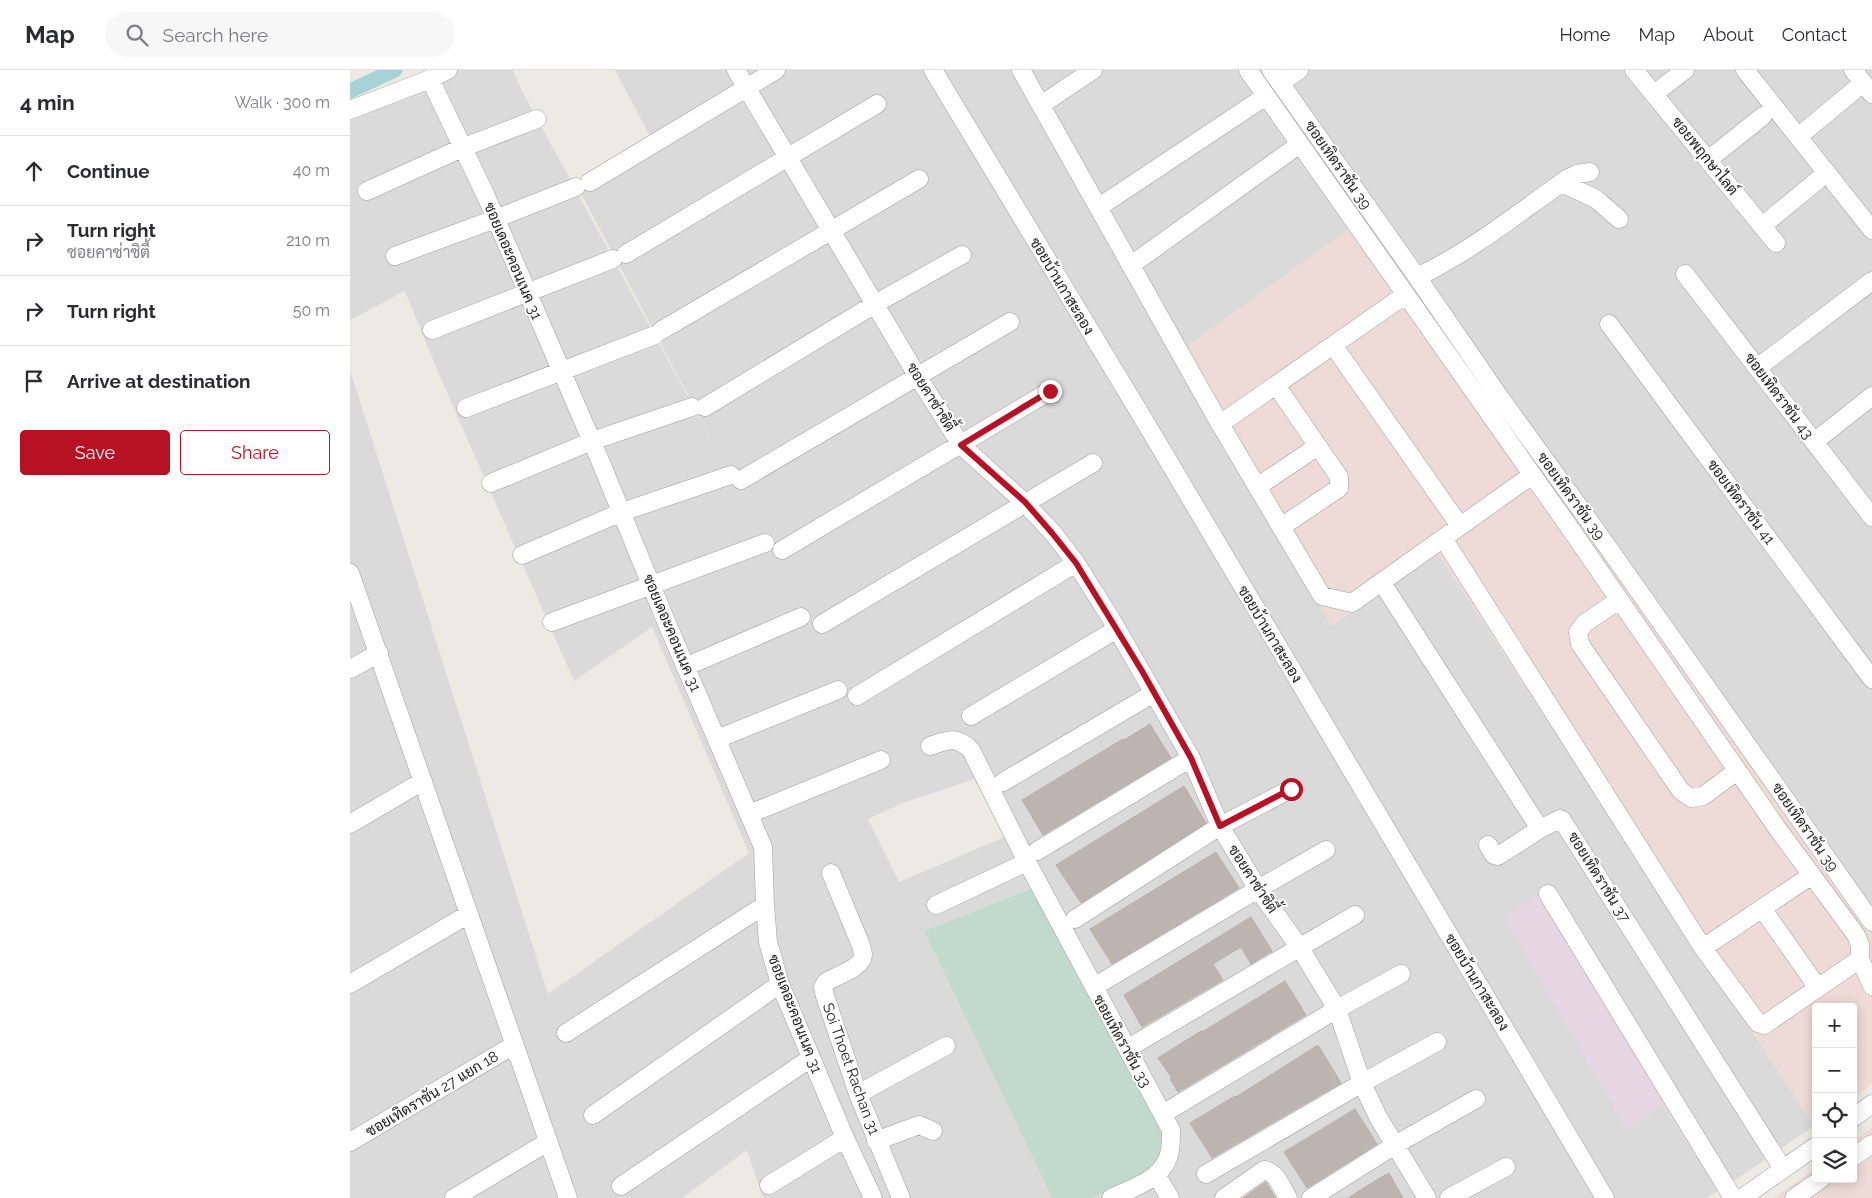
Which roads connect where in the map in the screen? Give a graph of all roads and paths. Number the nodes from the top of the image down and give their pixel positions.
1 (448, 70) edge
2 (736, 70) edge
3 (776, 70) edge
4 (933, 70) edge
5 (1021, 70) edge
6 (1093, 70) edge
7 (1248, 70) edge
8 (1299, 70) edge
9 (1634, 70) edge
10 (1685, 70) edge
11 (1745, 70) edge
12 (1275, 76) edge
13 (430, 79) junction
14 (1863, 82) edge
15 (747, 88) junction
16 (1654, 94) junction
17 (1266, 96) junction
18 (877, 104) dead end
19 (1041, 105) junction
20 (350, 110) edge
21 (1763, 116) dead end
22 (537, 119) dead end
23 (1798, 137) junction
24 (1300, 144) junction
25 (462, 148) junction
26 (788, 157) junction
27 (1708, 160) junction
28 (1590, 172) dead end
29 (919, 179) dead end
30 (1818, 180) dead end
31 (1562, 183) junction
32 (366, 190) dead end
33 (1099, 208) junction
34 (1619, 219) dead end
35 (495, 220) junction
36 (1762, 226) junction
37 (831, 230) junction
38 (1872, 230) edge
39 (1776, 243) dead end
40 (962, 255) dead end
41 (395, 256) dead end
42 (1131, 265) junction
43 (1685, 274) dead end
44 (1418, 277) junction
45 (1872, 281) edge
46 (527, 294) junction
47 (1405, 294) junction
48 (876, 304) junction
49 (1010, 322) dead end
50 (1609, 324) dead end
51 (432, 330) dead end
52 (1333, 345) junction
53 (1757, 368) junction
54 (561, 373) junction
55 (918, 377) junction
56 (1276, 385) junction
57 (1050, 391) dead end
58 (1872, 396) edge
59 (466, 408) dead end
60 (1220, 424) junction
61 (592, 442) junction
62 (1814, 442) junction
63 (961, 445) junction
64 (1318, 446) junction
65 (1093, 463) dead end
66 (1532, 475) junction
67 (490, 483) dead end
68 (1257, 487) junction
69 (1025, 502) junction
70 (622, 512) junction
71 (1871, 514) edge
72 (1460, 526) junction
73 (1282, 527) junction
74 (1443, 538) junction
75 (765, 543) dead end
76 (782, 550) dead end
77 (522, 555) dead end
78 (1076, 563) junction
79 (350, 573) edge
80 (651, 585) junction
81 (1388, 592) dead end
82 (1619, 600) junction
83 (802, 617) dead end
84 (552, 622) dead end
85 (822, 624) dead end
86 (1117, 629) junction
87 (379, 653) junction
88 (686, 667) junction
89 (350, 670) edge
90 (1872, 679) edge
91 (838, 690) dead end
92 (1154, 693) junction
93 (856, 696) dead end
94 (971, 716) dead end
95 (716, 739) junction
96 (930, 746) dead end
97 (1191, 758) junction
98 (881, 760) dead end
99 (1737, 771) junction
100 (423, 781) junction
101 (1003, 782) dead end
102 (1291, 789) dead end
103 (749, 814) junction
104 (350, 824) edge
105 (1220, 826) junction
106 (1540, 830) junction
107 (1488, 846) dead end
108 (1326, 850) dead end
109 (1032, 857) junction
110 (832, 872) dead end
111 (1812, 874) junction
112 (1258, 889) junction
113 (1548, 894) dead end
114 (765, 905) junction
115 (936, 905) dead end
116 (1762, 908) junction
117 (469, 914) junction
118 (1355, 915) dead end
119 (1075, 919) dead end
120 (1872, 922) edge
121 (1300, 948) junction
122 (1703, 948) junction
123 (1860, 959) junction
124 (1401, 974) dead end
125 (1102, 982) dead end
126 (350, 984) edge
127 (780, 984) junction
128 (1872, 986) edge
129 (1818, 988) junction
130 (1337, 1009) junction
131 (566, 1033) dead end
132 (1437, 1042) dead end
133 (1135, 1044) dead end
134 (514, 1045) junction
135 (946, 1046) dead end
136 (811, 1058) junction
137 (1362, 1083) junction
138 (858, 1094) junction
139 (1476, 1099) dead end
140 (1872, 1104) edge
141 (1171, 1110) dead end
142 (593, 1115) dead end
143 (1857, 1115) edge
144 (933, 1131) dead end
145 (845, 1138) junction
146 (876, 1141) junction
147 (350, 1142) edge
148 (548, 1142) junction
149 (1872, 1144) edge
150 (1395, 1145) junction
151 (1812, 1149) edge
152 (1857, 1154) edge
153 (1506, 1167) dead end
154 (1783, 1169) junction
155 (1206, 1174) dead end
156 (1157, 1176) junction
157 (1815, 1183) edge
158 (769, 1185) dead end
159 (621, 1186) dead end
160 (454, 1198) edge
161 (568, 1198) edge
162 (873, 1198) edge
163 (901, 1198) edge
164 (1111, 1198) edge
165 (1170, 1198) edge
166 (1224, 1198) edge
167 (1288, 1198) edge
168 (1311, 1198) edge
169 (1427, 1198) edge
170 (1449, 1198) edge
171 (1606, 1198) edge
172 (1733, 1198) edge
173 (1742, 1198) edge
174 (1794, 1198) edge

1 - 13 street
2 - 15 street, ซอยคาซ่าซิตี้
3 - 15 street
4 - 171 street, ซอยบ้านกาสะลอง
5 - 19 street
6 - 19 street
7 - 17 street
8 - 12 street
9 - 16 street, ซอยพฤกษาไลต์
10 - 16 street
11 - 23 street
12 - 44 street, ซอยเทิดราชัน 39
13 - 20 street
13 - 25 street, ซอยเดอะคอนเนค 31
14 - 23 street
15 - 26 street, ซอยคาซ่าซิตี้
15 - 35 street
16 - 27 street, ซอยพฤกษาไลต์
17 - 24 street
17 - 33 street
18 - 26 street
19 - 33 street
21 - 27 street
22 - 25 street
23 - 38 street
24 - 42 street
24 - 47 street
25 - 32 street
25 - 35 street, ซอยเดอะคอนเนค 31
26 - 37 street, ซอยคาซ่าซิตี้
26 - 46 street
27 - 36 street, ซอยพฤกษาไลต์
28 - 31 street
29 - 37 street
30 - 36 street
31 - 34 street
31 - 44 street
33 - 42 street
35 - 41 street
35 - 46 street, ซอยเดอะคอนเนค 31
36 - 39 street, ซอยพฤกษาไลต์
37 - 48 street, ซอยคาซ่าซิตี้
37 - 54 street
40 - 48 street
42 - 60 street
43 - 53 street, ซอยเทิดราชัน 43
44 - 120 street, ซอยเทิดราชัน 39
45 - 53 street
46 - 51 street
46 - 54 street, ซอยเดอะคอนเนค 31
47 - 52 street
47 - 66 street
48 - 55 street, ซอยคาซ่าซิตี้
48 - 61 street
49 - 55 street
50 - 90 street, ซอยเทิดราชัน 41
52 - 56 street
52 - 72 street
53 - 62 street, ซอยเทิดราชัน 43
54 - 59 street
54 - 61 street, ซอยเดอะคอนเนค 31
55 - 63 street, ซอยคาซ่าซิตี้
55 - 70 street
56 - 60 street
56 - 64 street
57 - 63 street
58 - 62 street
60 - 68 street
61 - 67 street
61 - 70 street, ซอยเดอะคอนเนค 31
62 - 71 street, ซอยเทิดราชัน 43
63 - 69 street, ซอยคาซ่าซิตี้
63 - 76 street
64 - 68 street
64 - 73 street
65 - 69 street
66 - 72 street
66 - 82 street
68 - 73 street
69 - 78 street, ซอยคาซ่าซิตี้
69 - 85 street
70 - 77 street
70 - 80 street, ซอยเดอะคอนเนค 31
72 - 74 street
73 - 74 street
74 - 122 street
75 - 80 street
78 - 86 street, ซอยคาซ่าซิตี้
78 - 93 street
79 - 87 street
80 - 84 street
80 - 88 street, ซอยเดอะคอนเนค 31
81 - 106 street
82 - 99 street
82 - 99 street
83 - 88 street
86 - 92 street, ซอยคาซ่าซิตี้
86 - 94 street
87 - 89 street
87 - 100 street
88 - 95 street, ซอยเดอะคอนเนค 31
91 - 95 street
92 - 97 street, ซอยคาซ่าซิตี้
92 - 101 street
95 - 103 street, ซอยเดอะคอนเนค 31
96 - 109 street, ซอยเทิดราชัน 33
97 - 105 street, ซอยคาซ่าซิตี้
97 - 109 street
98 - 103 street
99 - 111 street
100 - 104 street
100 - 117 street
102 - 105 street
103 - 114 street, ซอยเดอะคอนเนค 31
105 - 112 street, ซอยคาซ่าซิตี้
105 - 119 street
106 - 107 street
106 - 154 street, ซอยเทิดราชัน 37
108 - 112 street
109 - 115 street
109 - 156 street, ซอยเทิดราชัน 33
110 - 138 street, Soi Thoet Rachan 31
111 - 116 street
111 - 123 street
112 - 121 street, ซอยคาซ่าซิตี้
112 - 125 street
113 - 172 street
114 - 127 street, ซอยเดอะคอนเนค 31
114 - 131 street
116 - 122 street
116 - 129 street
117 - 126 street
117 - 134 street
118 - 121 street
121 - 130 street, ซอยคาซ่าซิตี้
121 - 133 street
122 - 129 street
123 - 128 street
123 - 129 street
124 - 130 street
127 - 136 street, ซอยเดอะคอนเนค 31
127 - 142 street
130 - 137 street, ซอยคาซ่าซิตี้
130 - 141 street
132 - 137 street
134 - 147 street, ซอยเทิดราชัน 27 แยก 18
134 - 148 street
135 - 138 street
136 - 145 street, ซอยเดอะคอนเนค 31
136 - 159 street
137 - 150 street, ซอยคาซ่าซิตี้
137 - 155 street
138 - 146 street, Soi Thoet Rachan 31
139 - 150 street
140 - 143 street
144 - 146 street
145 - 158 street
145 - 162 street, ซอยเดอะคอนเนค 31
146 - 163 street, Soi Thoet Rachan 31
148 - 160 street
148 - 161 street
149 - 152 street
150 - 168 street
150 - 169 street, ซอยคาซ่าซิตี้
151 - 154 street
153 - 170 street
154 - 173 street
156 - 164 street
156 - 165 street
157 - 174 street
166 - 167 street

